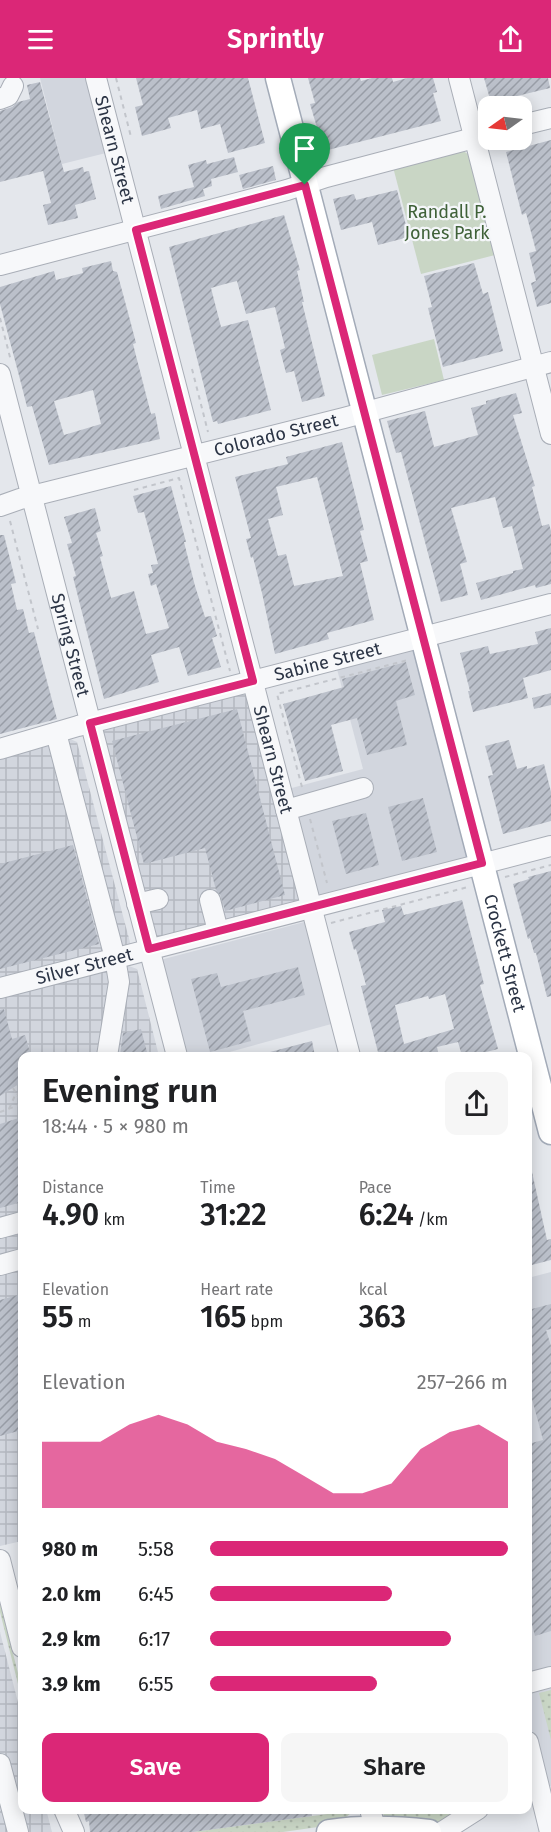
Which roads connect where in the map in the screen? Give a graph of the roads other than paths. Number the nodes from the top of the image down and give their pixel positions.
1 (96, 78) edge
2 (278, 78) edge
3 (459, 78) edge
4 (551, 118) edge
5 (532, 123) edge
6 (478, 126) edge
7 (478, 137) edge
8 (486, 150) edge
9 (305, 185) junction
10 (136, 230) junction
11 (0, 265) edge
12 (542, 364) edge
13 (0, 374) edge
14 (365, 412) junction
15 (551, 434) edge
16 (194, 454) junction
17 (32, 496) junction
18 (5, 514) edge
19 (551, 604) edge
20 (423, 637) junction
21 (253, 681) junction
22 (90, 723) junction
23 (56, 733) junction
24 (0, 749) edge
25 (363, 788) dead end
26 (286, 810) junction
27 (551, 846) edge
28 (482, 863) junction
29 (158, 899) dead end
30 (210, 900) dead end
31 (137, 904) junction
32 (311, 907) junction
33 (218, 931) junction
34 (149, 949) junction
35 (115, 958) junction
36 (0, 988) edge
37 (109, 1052) edge
38 (176, 1052) edge
39 (349, 1052) edge
40 (531, 1052) edge
41 (532, 1057) edge
42 (540, 1088) edge
43 (551, 1132) edge
44 (18, 1223) edge
45 (0, 1228) edge
46 (18, 1259) edge
47 (0, 1265) edge
48 (0, 1560) edge
49 (18, 1631) edge
50 (551, 1677) edge
51 (532, 1682) edge
52 (532, 1760) edge
53 (0, 1764) edge
54 (540, 1792) edge
55 (66, 1814) edge
56 (470, 1814) edge
57 (373, 1823) edge
58 (18, 1832) edge
59 (75, 1832) edge
60 (329, 1832) edge
61 (429, 1832) edge
62 (442, 1832) edge
63 (550, 1832) edge

1 - 10 street, Shearn Street
2 - 9 main road, Crockett Street
3 - 6 street
4 - 5 street
7 - 9 street
8 - 12 street
9 - 10 street
9 - 14 main road, Crockett Street
10 - 11 street
10 - 16 street, Shearn Street
12 - 14 street, Colorado Street
12 - 15 street
13 - 17 street, Spring Street
14 - 16 street, Colorado Street
14 - 20 main road, Crockett Street
16 - 17 street, Colorado Street
16 - 21 street, Shearn Street
17 - 18 street, Colorado Street
17 - 22 street, Spring Street
19 - 20 street, Sabine Street
20 - 21 street, Sabine Street
20 - 28 main road, Crockett Street
21 - 22 street, Sabine Street
21 - 26 street, Shearn Street
22 - 23 street, Sabine Street
22 - 31 street, Spring Street
23 - 24 street, Sabine Street
23 - 35 street
25 - 26 street
26 - 32 street, Shearn Street
27 - 28 street, Silver Street
28 - 32 street, Silver Street
28 - 40 main road, Crockett Street
29 - 31 street
30 - 33 street
31 - 34 street, Spring Street
32 - 33 street, Silver Street
32 - 39 street, Shearn Street
33 - 34 street, Silver Street
34 - 35 street, Silver Street
34 - 38 street, Spring Street
35 - 36 street, Silver Street
35 - 37 street
41 - 42 main road, Crockett Street
42 - 43 main road, Crockett Street
44 - 45 street
46 - 47 street
48 - 49 street
50 - 51 street
52 - 54 street
53 - 58 street
54 - 63 street
55 - 59 street
56 - 62 street
57 - 60 main road
57 - 61 main road

